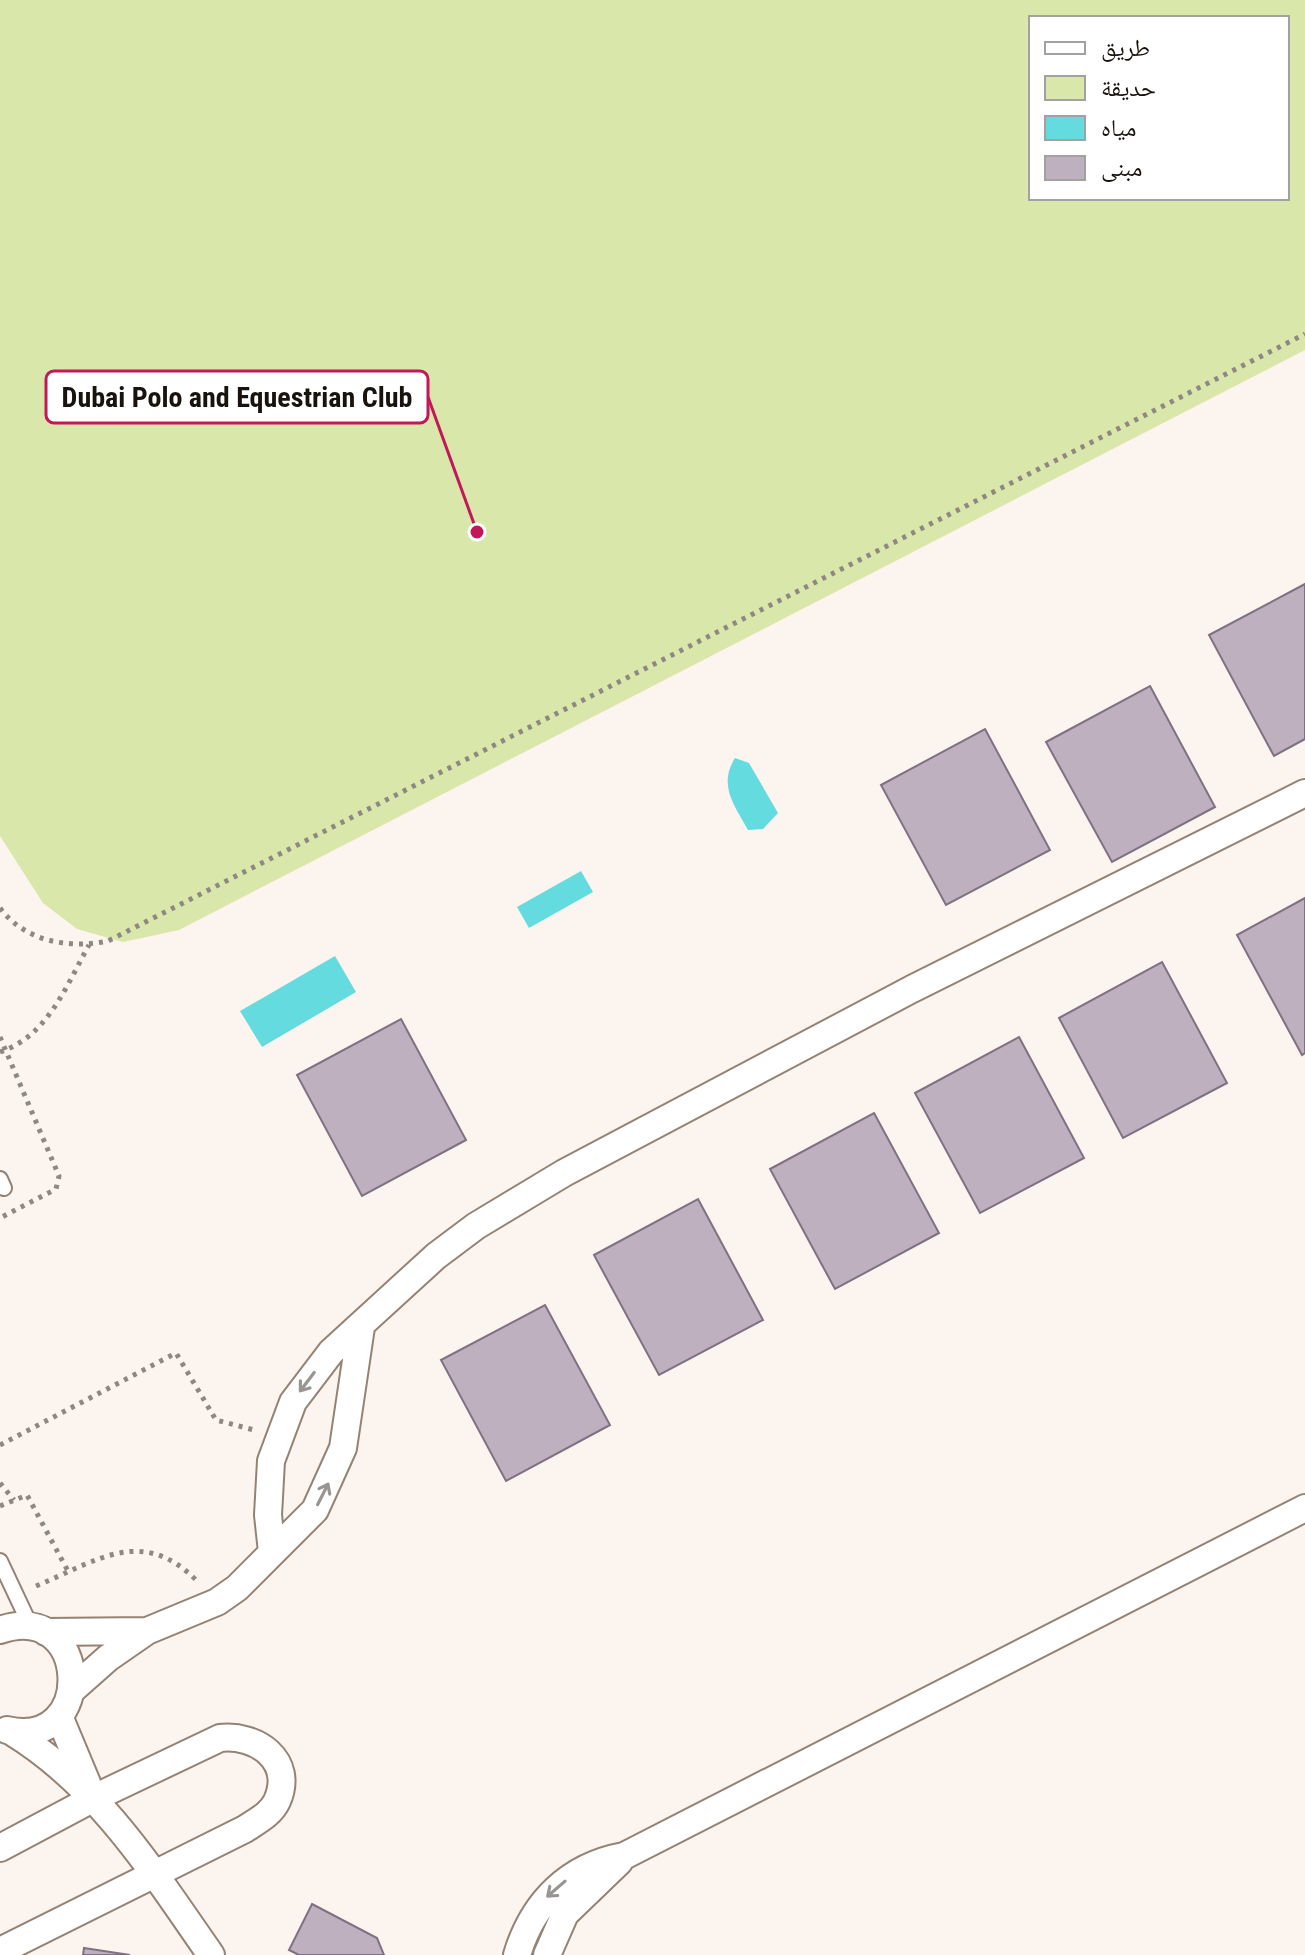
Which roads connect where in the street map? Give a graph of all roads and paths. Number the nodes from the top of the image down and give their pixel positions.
1 (1305, 334) edge
2 (1305, 793) edge
3 (0, 908) edge
4 (89, 945) junction
5 (0, 1037) edge
6 (3, 1051) edge
7 (0, 1218) edge
8 (361, 1327) junction
9 (279, 1434) junction
10 (0, 1445) edge
11 (0, 1483) edge
12 (14, 1500) junction
13 (0, 1506) edge
14 (1305, 1508) edge
15 (272, 1552) junction
16 (0, 1561) edge
17 (69, 1573) junction
18 (18, 1594) junction
19 (217, 1602) junction
20 (38, 1629) junction
21 (0, 1630) edge
22 (147, 1631) junction
23 (73, 1689) junction
24 (59, 1716) junction
25 (6, 1730) edge
26 (94, 1798) junction
27 (0, 1848) edge
28 (624, 1856) junction
29 (154, 1873) junction
30 (0, 1951) edge
31 (211, 1955) edge
32 (517, 1955) edge
33 (547, 1955) edge

1 - 4 path
2 - 8 street
3 - 4 path
4 - 6 path
5 - 6 path
6 - 7 path
8 -> 9 street
15 -> 8 street
9 - 10 path
9 - 15 street
11 - 12 path
12 - 13 path
12 - 17 path
14 - 28 street
15 - 19 street
16 - 18 lane
17 - 18 path
17 - 19 path
18 - 20 lane
19 - 22 street
20 - 21 street
20 - 22 street
20 - 23 street
22 - 23 street
23 - 24 street
24 - 25 street
24 - 26 street
25 - 26 street
26 - 27 street
26 - 29 street
26 - 29 street
28 -> 32 street
28 - 33 street
29 - 30 street
29 - 31 street

